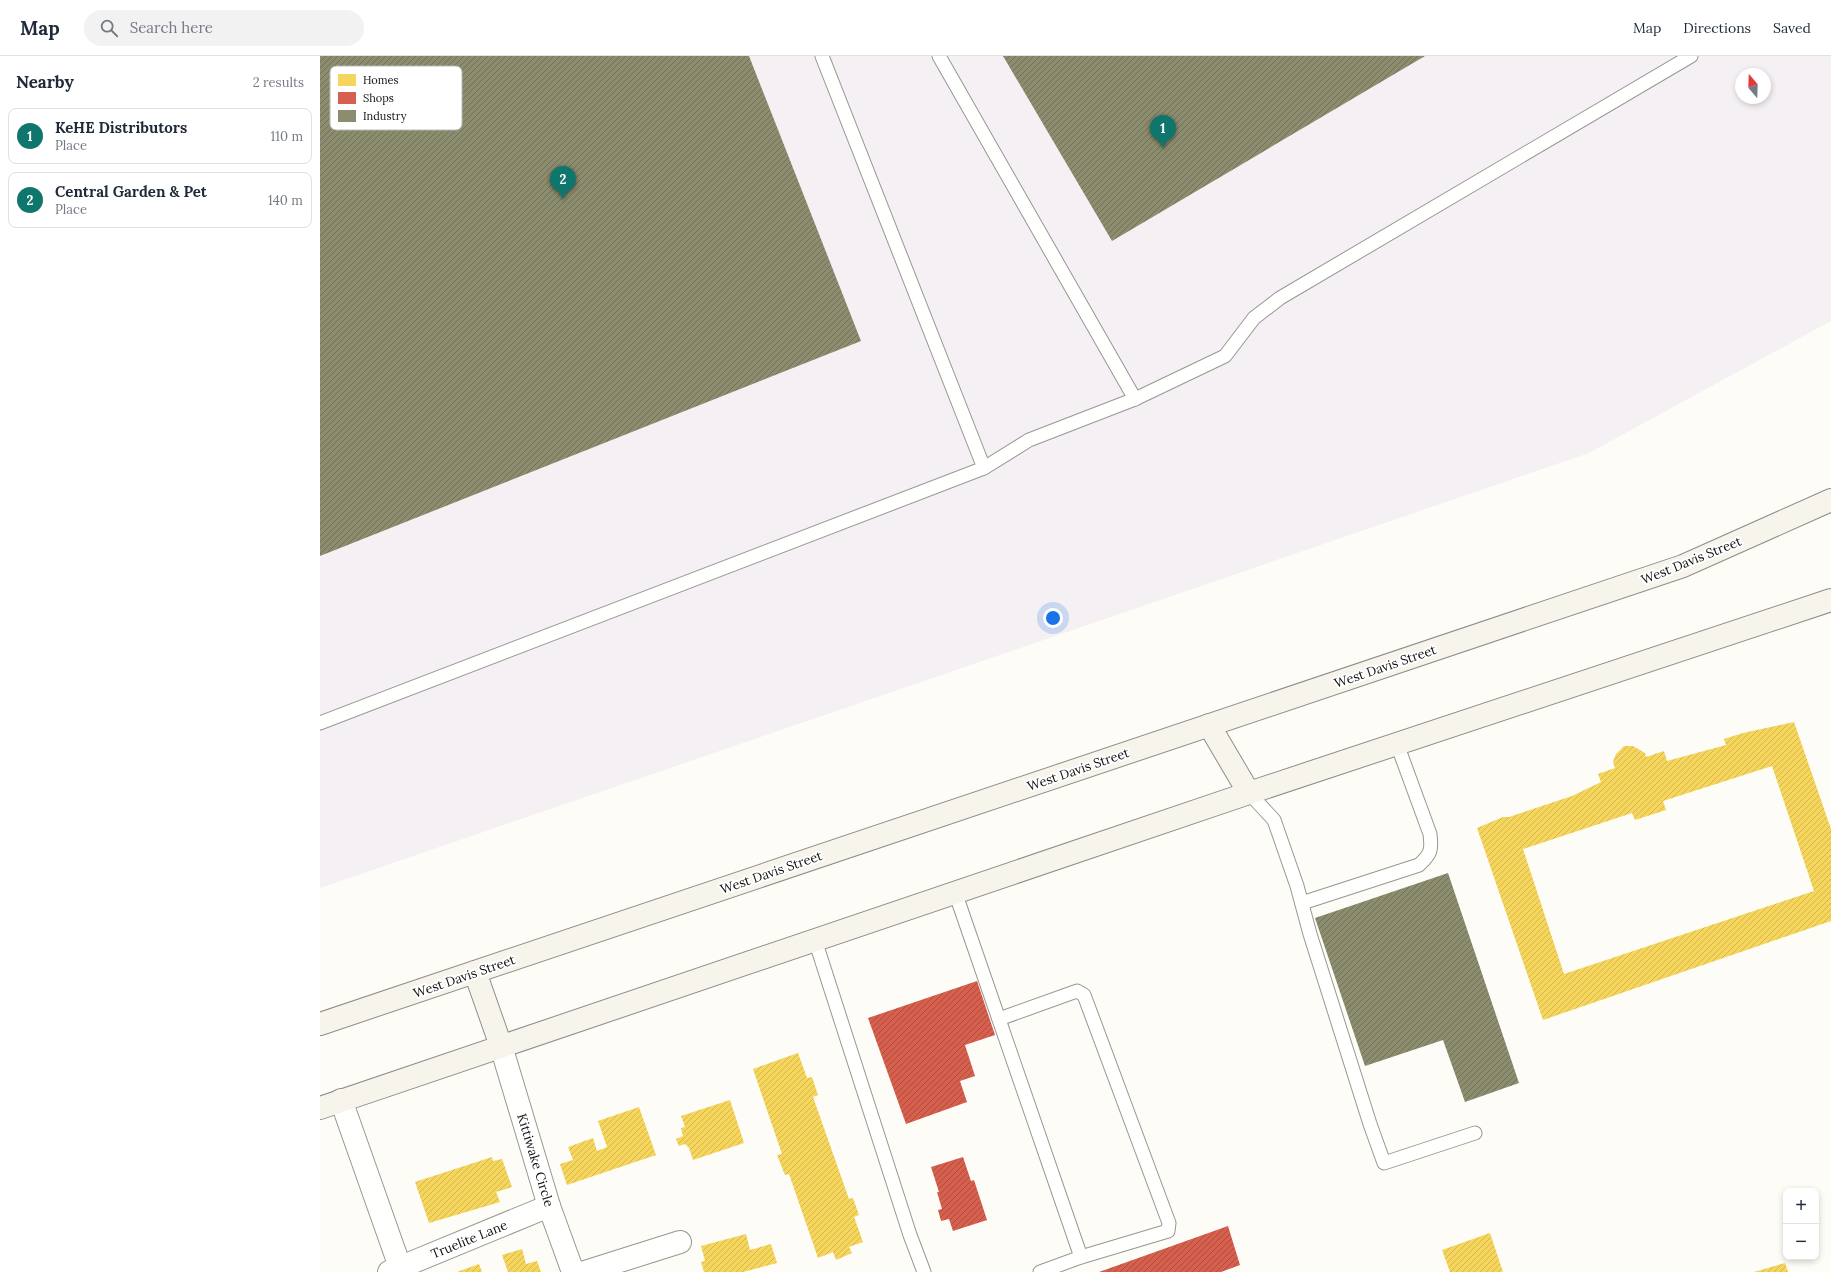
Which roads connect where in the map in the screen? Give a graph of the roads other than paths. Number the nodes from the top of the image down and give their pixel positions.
1 (822, 56) edge
2 (939, 56) edge
3 (1691, 56) edge
4 (1134, 399) junction
5 (984, 468) junction
6 (1831, 500) edge
7 (1831, 600) edge
8 (320, 723) edge
9 (1209, 725) junction
10 (1397, 744) junction
11 (1248, 793) junction
12 (955, 892) junction
13 (1302, 903) junction
14 (815, 940) junction
15 (475, 972) junction
16 (999, 1019) junction
17 (320, 1024) edge
18 (501, 1046) junction
19 (341, 1100) junction
20 (320, 1108) edge
21 (1475, 1133) dead end
22 (549, 1206) junction
23 (680, 1242) dead end
24 (1081, 1257) junction
25 (394, 1270) edge
26 (573, 1272) edge
27 (585, 1272) edge
28 (924, 1272) edge
29 (1040, 1272) edge

1 - 5 lane
2 - 4 lane
3 - 4 lane
4 - 5 lane
5 - 8 lane
6 - 9 main road, West Davis Street
7 - 10 main road
9 - 11 main road
9 - 15 main road, West Davis Street
10 - 11 main road
10 - 13 lane
11 - 12 main road
11 - 13 lane
12 - 14 main road
12 - 16 lane
13 - 21 lane
14 - 18 main road
14 - 28 lane
15 - 17 main road, West Davis Street
15 - 18 main road
16 - 24 lane
16 - 24 lane
18 - 19 main road
18 - 22 street, Kittiwake Circle
19 - 20 main road
19 - 25 street
22 - 25 street, Truelite Lane
22 - 26 street, Kittiwake Circle
23 - 27 street
24 - 29 lane

